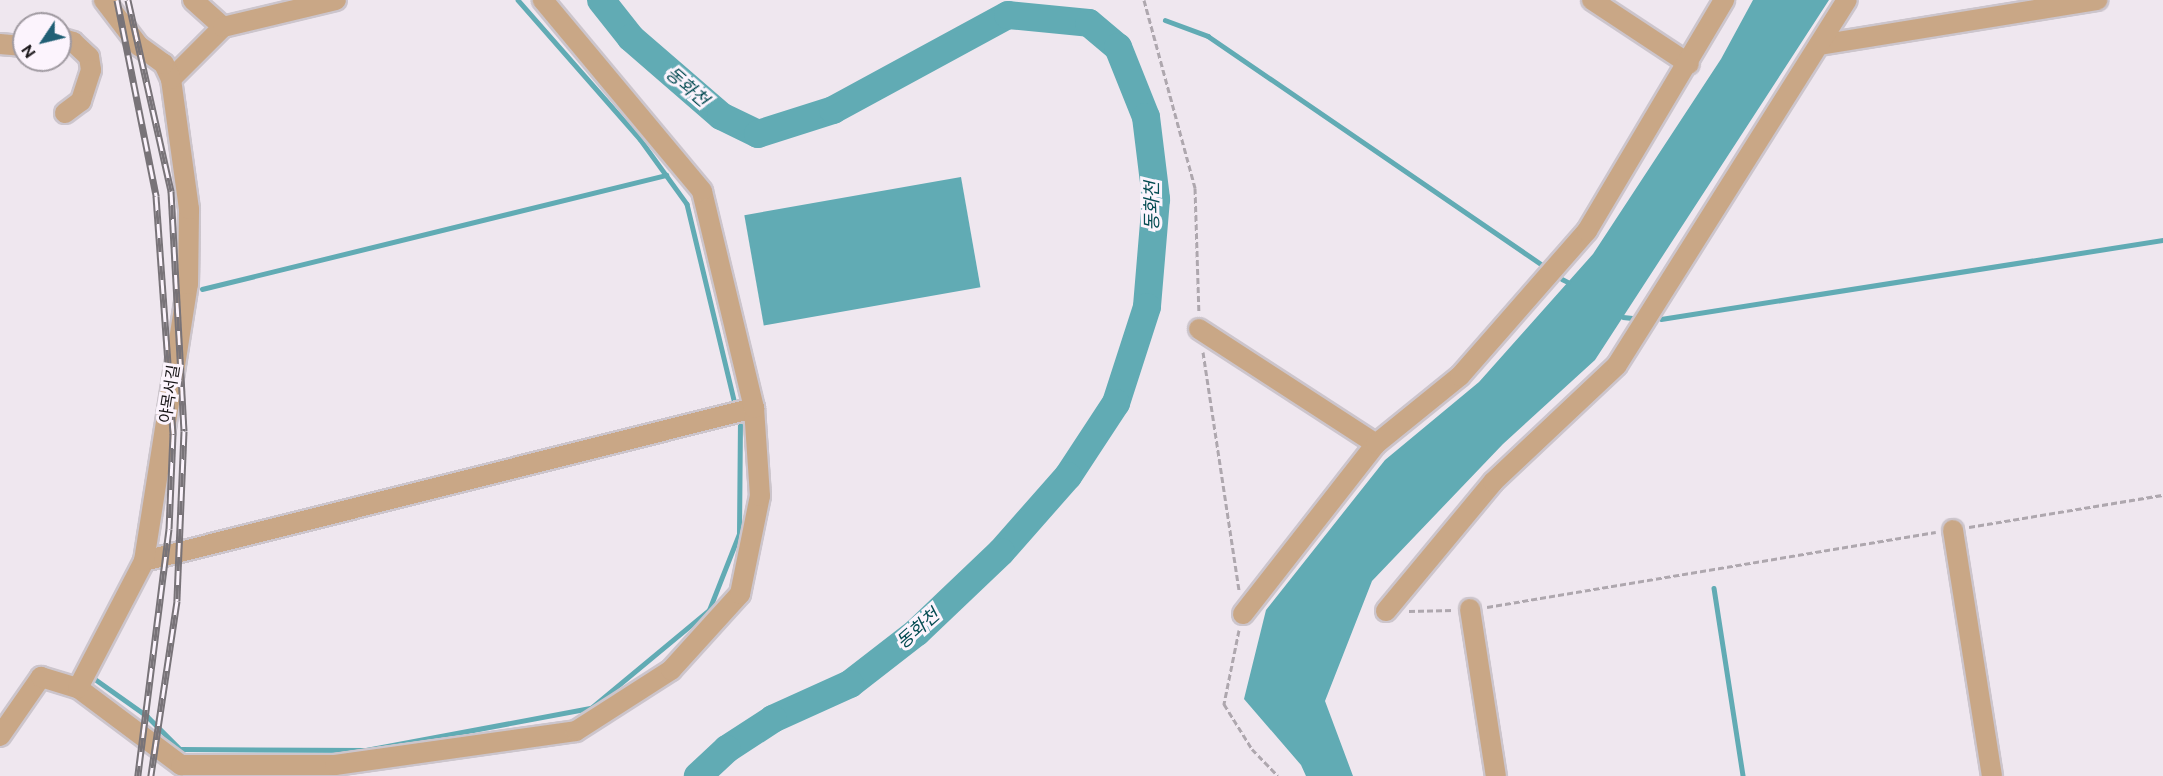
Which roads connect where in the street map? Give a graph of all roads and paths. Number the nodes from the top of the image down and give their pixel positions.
1 (104, 0) edge
2 (193, 0) edge
3 (336, 0) edge
4 (543, 0) edge
5 (1144, 0) edge
6 (1592, 0) edge
7 (1725, 0) edge
8 (1847, 0) edge
9 (2097, 0) edge
10 (223, 27) junction
11 (72, 42) edge
12 (1819, 45) junction
13 (1689, 64) junction
14 (171, 79) junction
15 (65, 112) dead end
16 (1199, 329) junction
17 (754, 408) junction
18 (1376, 444) junction
19 (2163, 495) edge
20 (1953, 530) junction
21 (144, 561) junction
22 (1470, 609) junction
23 (1386, 611) joint
24 (1243, 614) junction
25 (78, 688) junction
26 (0, 736) edge
27 (1278, 776) edge
28 (1496, 776) edge
29 (1992, 776) edge

1 - 14 street
2 - 10 street
3 - 10 street
4 - 17 street
5 - 16 path
6 - 13 street
7 - 13 street
8 - 12 street
9 - 12 street
10 - 14 street
11 - 15 street
12 - 23 street
13 - 18 street
14 - 21 street, 야목서길
16 - 18 street
16 - 24 path
17 - 21 street
17 - 25 street
18 - 24 street
19 - 20 path
20 - 22 path
20 - 29 street
21 - 25 street, 야목서길
22 - 23 path
22 - 28 street
24 - 27 path
25 - 26 street

